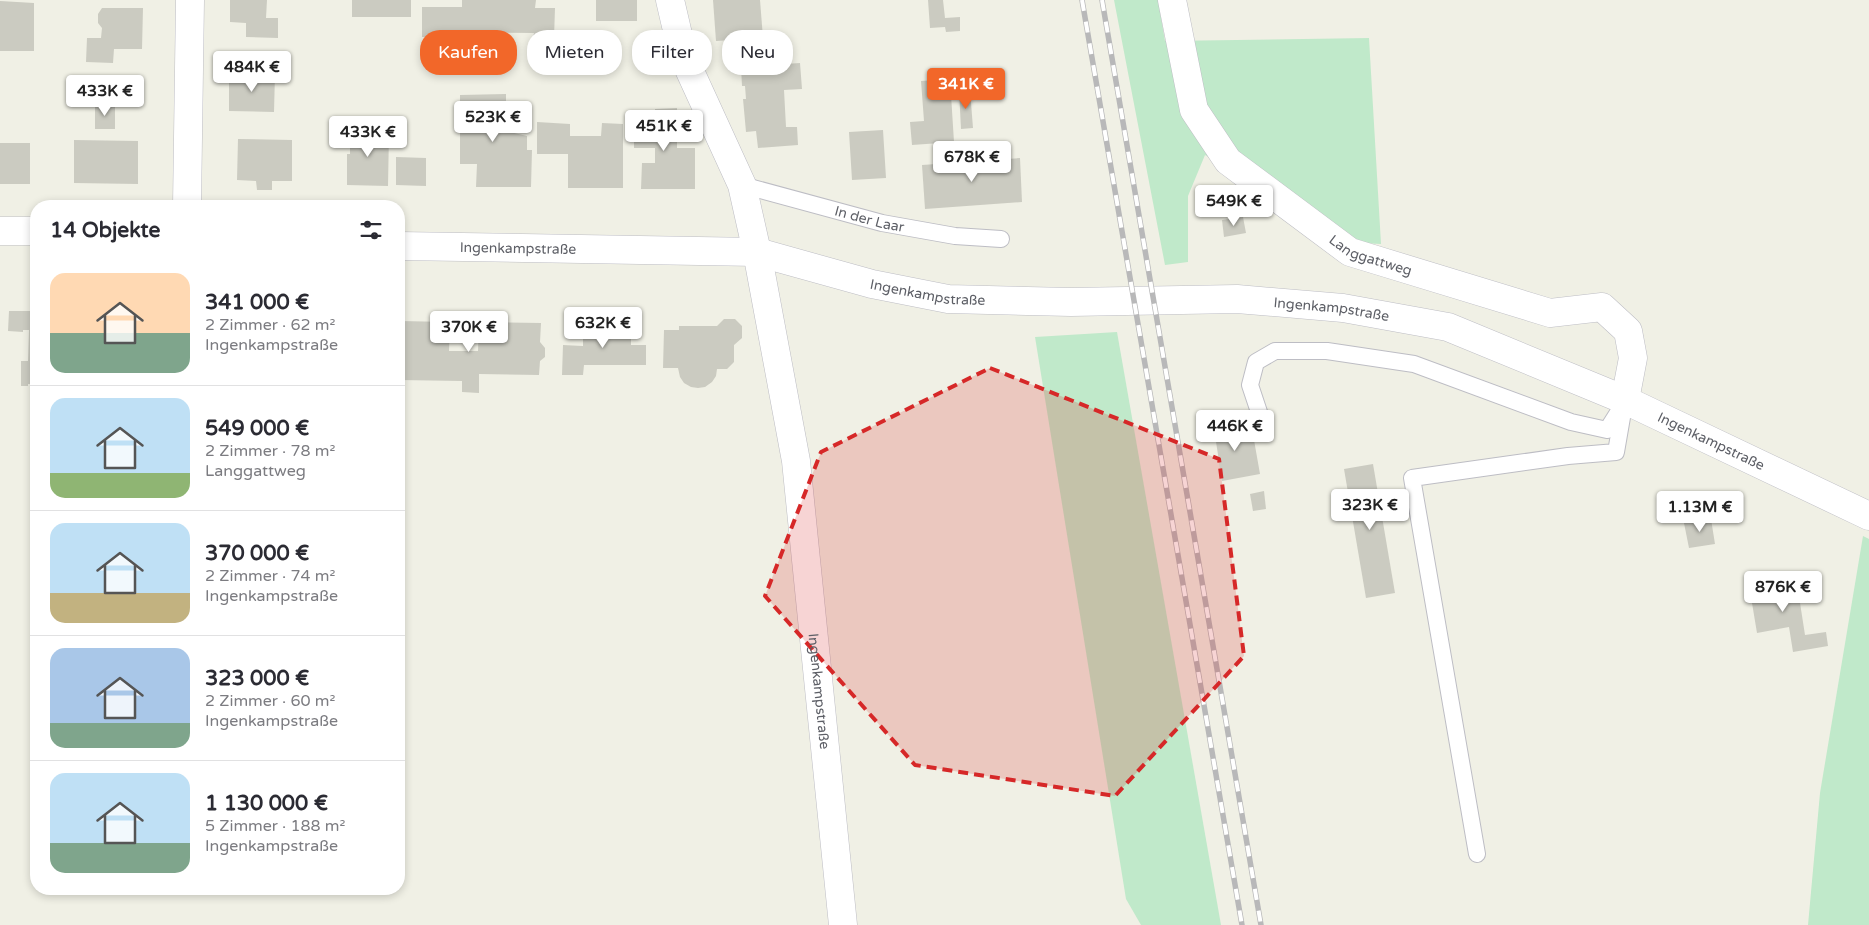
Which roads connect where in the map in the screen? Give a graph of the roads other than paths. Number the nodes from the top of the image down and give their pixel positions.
1 (190, 0) edge
2 (670, 0) edge
3 (1172, 0) edge
4 (742, 185) junction
5 (187, 200) edge
6 (0, 231) edge
7 (30, 231) edge
8 (1001, 239) dead end
9 (405, 246) edge
10 (757, 252) junction
11 (1625, 400) junction
12 (1260, 415) dead end
13 (1869, 516) edge
14 (1477, 854) dead end
15 (843, 925) edge

1 - 5 street
2 - 4 street
3 - 11 street, Langgattweg
4 - 8 lane, In der Laar
4 - 10 street
6 - 7 street
9 - 10 street, Ingenkampstraße
10 - 11 street, Ingenkampstraße
10 - 15 street, Ingenkampstraße
11 - 12 lane
11 - 13 street, Ingenkampstraße
11 - 14 lane

